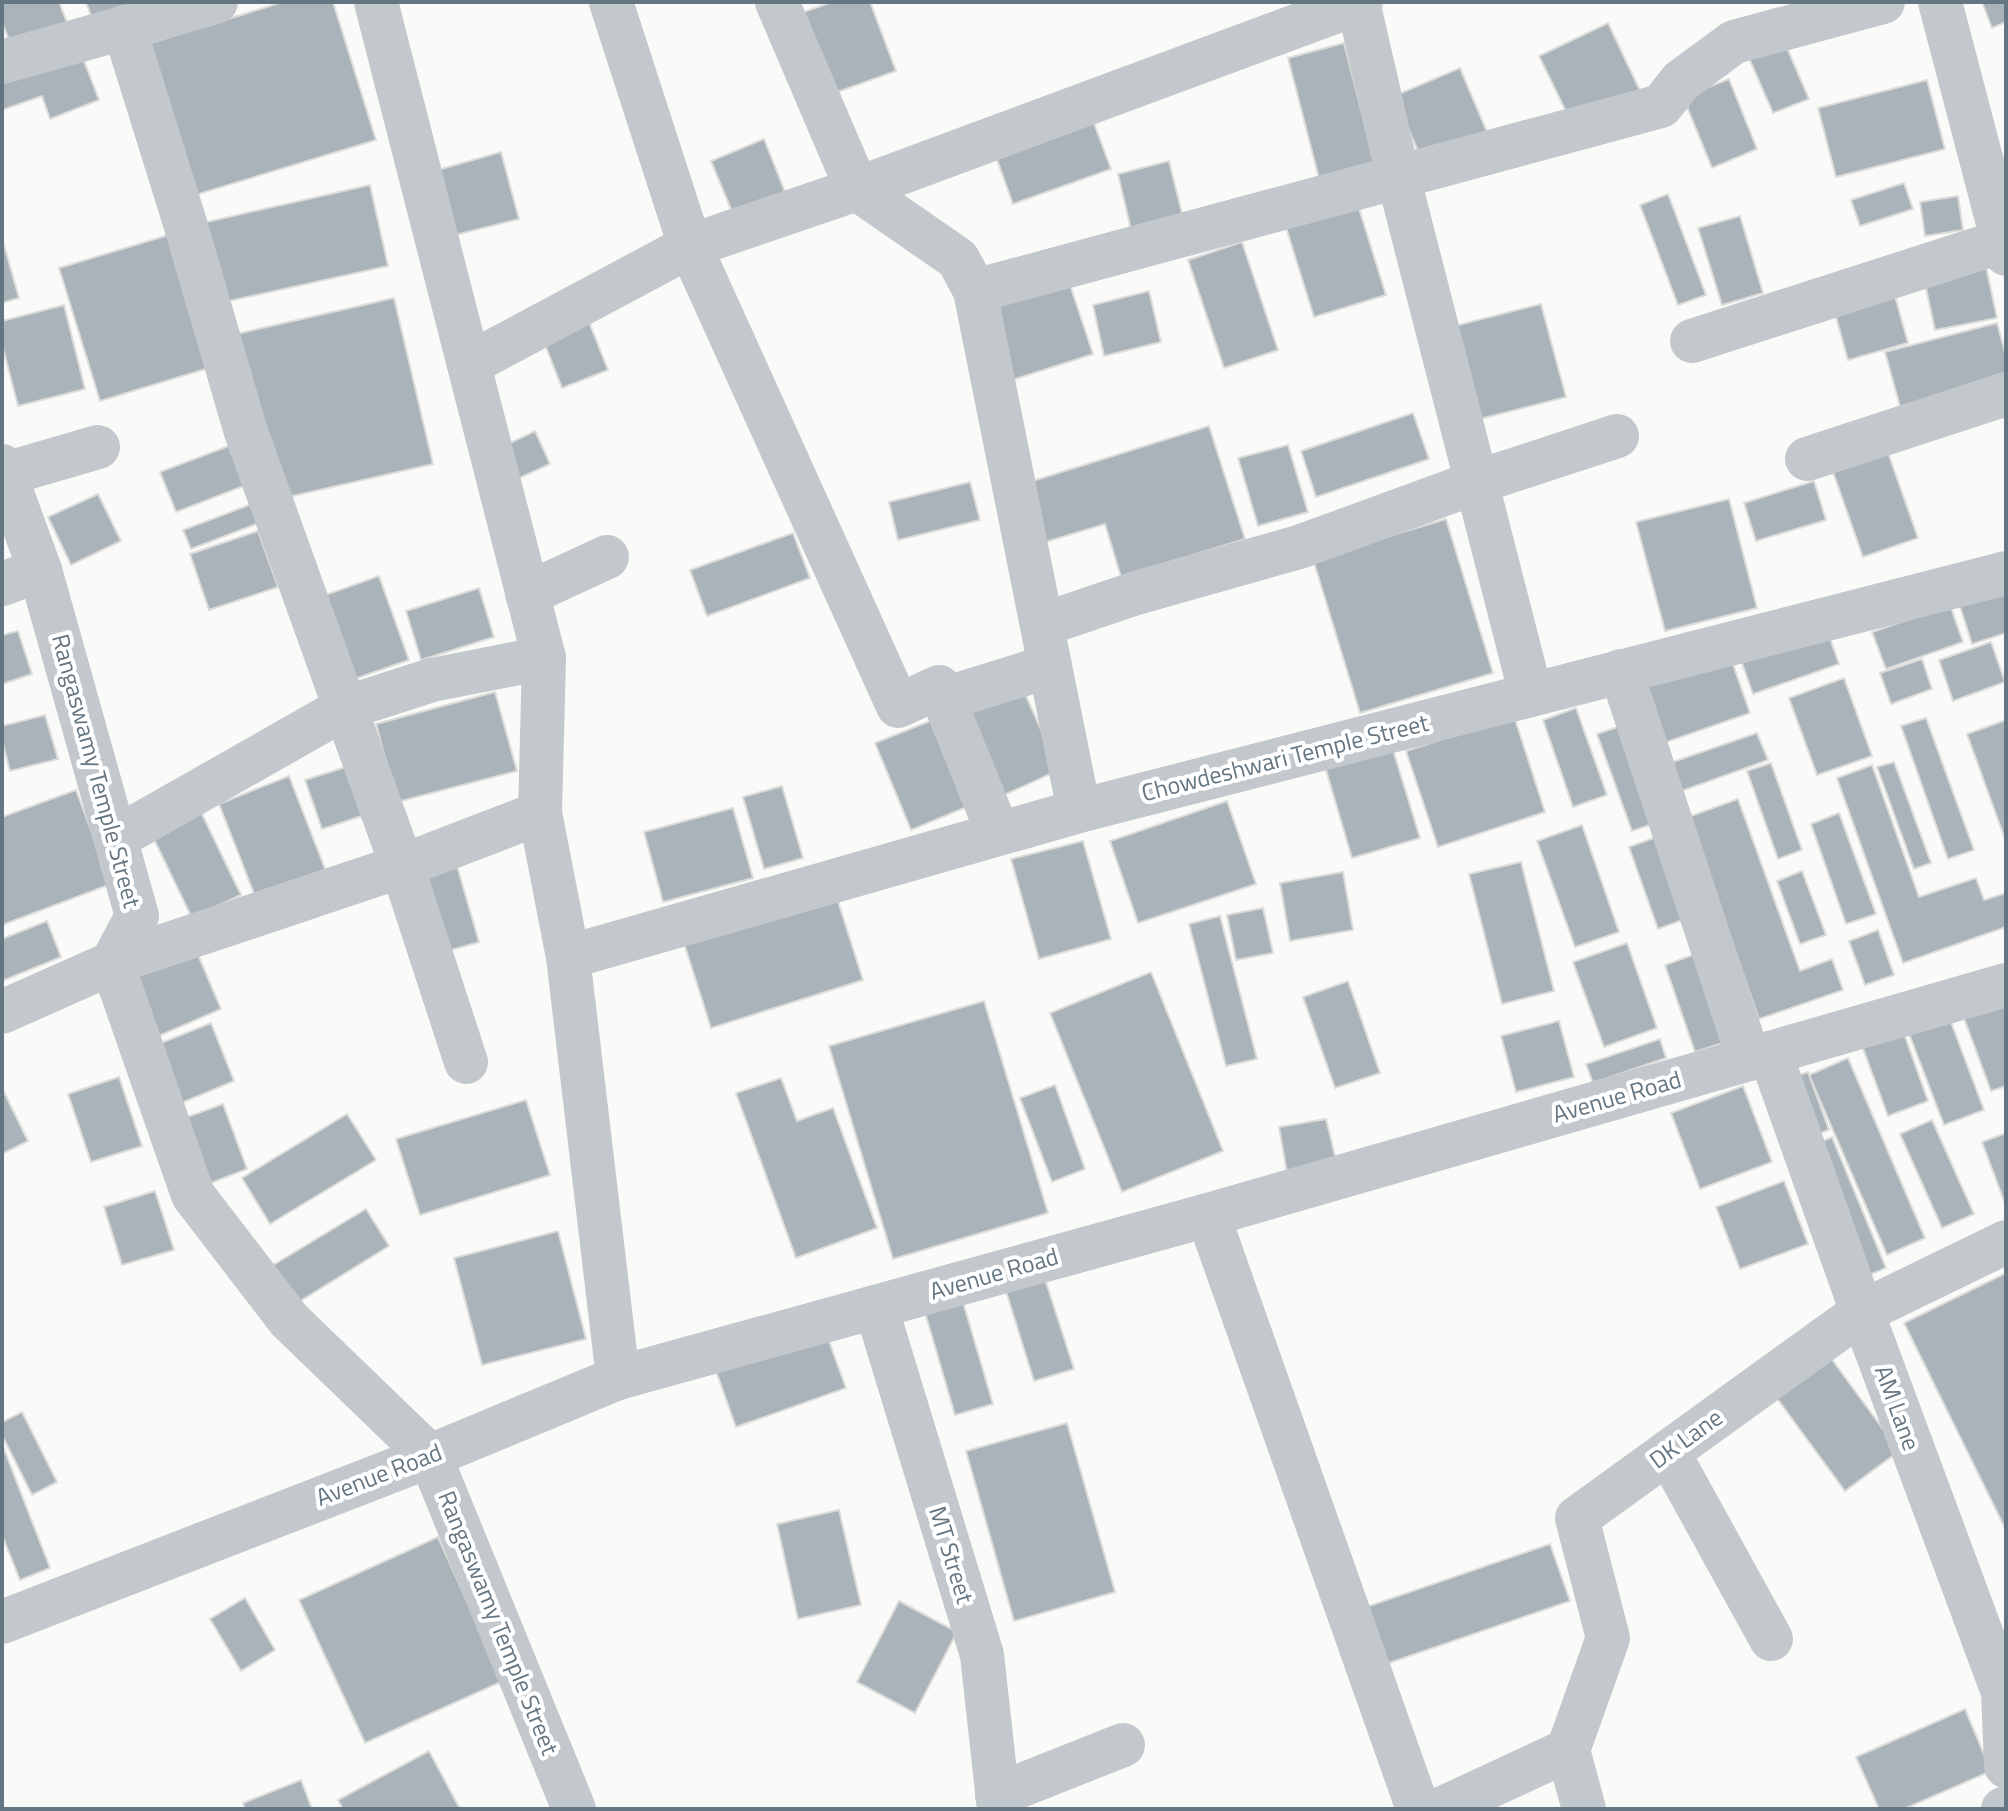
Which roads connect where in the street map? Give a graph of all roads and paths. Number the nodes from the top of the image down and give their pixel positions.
1 (216, 2) edge
2 (376, 2) edge
3 (611, 2) edge
4 (777, 2) edge
5 (1360, 2) edge
6 (1883, 2) edge
7 (1940, 2) edge
8 (95, 22) edge
9 (2, 62) edge
10 (1398, 176) junction
11 (857, 189) junction
12 (690, 246) junction
13 (2004, 248) edge
14 (975, 291) junction
15 (1692, 341) dead end
16 (469, 364) junction
17 (2006, 394) edge
18 (1617, 436) dead end
19 (98, 447) dead end
20 (1807, 459) dead end
21 (4, 470) edge
22 (1477, 482) junction
23 (607, 557) dead end
24 (2006, 573) edge
25 (21, 577) edge
26 (527, 594) junction
27 (1046, 645) junction
28 (544, 658) junction
29 (1621, 671) junction
30 (1531, 695) junction
31 (944, 699) junction
32 (345, 708) junction
33 (1079, 811) junction
34 (540, 813) junction
35 (998, 833) junction
36 (116, 838) junction
37 (402, 866) junction
38 (568, 957) junction
39 (112, 963) junction
40 (2006, 985) edge
41 (2, 1012) edge
42 (1760, 1056) junction
43 (466, 1062) dead end
44 (1208, 1215) junction
45 (2006, 1242) edge
46 (876, 1307) junction
47 (1862, 1312) junction
48 (618, 1378) junction
49 (1668, 1452) junction
50 (430, 1456) junction
51 (2, 1622) edge
52 (1771, 1639) dead end
53 (1123, 1745) dead end
54 (1568, 1750) junction
55 (2006, 1766) edge
56 (998, 1802) edge
57 (574, 1809) edge
58 (1418, 1809) edge
59 (1441, 1809) edge
60 (1584, 1809) edge

1 - 8 street
2 - 16 street
3 - 12 street
4 - 11 street
5 - 10 street
5 - 11 street
6 - 10 street
7 - 13 street
8 - 9 street
8 - 32 street
10 - 14 street
10 - 22 street
11 - 12 street
11 - 14 street
12 - 16 street
12 - 31 street
13 - 15 street
14 - 27 street
16 - 26 street
17 - 20 street
18 - 22 street
19 - 21 street
21 - 25 street, Rangaswamy Temple Street
22 - 27 street
22 - 30 street
23 - 26 street
24 - 29 street, Chowdeshwari Temple Street
25 - 36 street, Rangaswamy Temple Street
26 - 28 street
27 - 31 street
27 - 33 street
28 - 32 street
28 - 34 street
29 - 30 street, Chowdeshwari Temple Street
29 - 42 street, AM Lane
30 - 33 street, Chowdeshwari Temple Street
31 - 35 street
32 - 36 street
32 - 37 street
33 - 35 street, Chowdeshwari Temple Street
34 - 37 street
34 - 38 street
35 - 38 street, Chowdeshwari Temple Street
36 - 39 street, Rangaswamy Temple Street
37 - 39 street
37 - 43 street
38 - 48 street
39 - 41 street
39 - 50 street, Rangaswamy Temple Street
40 - 42 street, Avenue Road
42 - 44 street, Avenue Road
42 - 47 street, AM Lane
44 - 46 street, Avenue Road
44 - 58 street
45 - 47 street, DK Lane
46 - 48 street, Avenue Road
46 - 56 street, MT Street
47 - 49 street, DK Lane
47 - 55 street, AM Lane
48 - 50 street, Avenue Road
49 - 52 street
49 - 54 street, DK Lane
50 - 51 street, Avenue Road
50 - 57 street, Rangaswamy Temple Street
53 - 56 street
54 - 59 street
54 - 60 street

